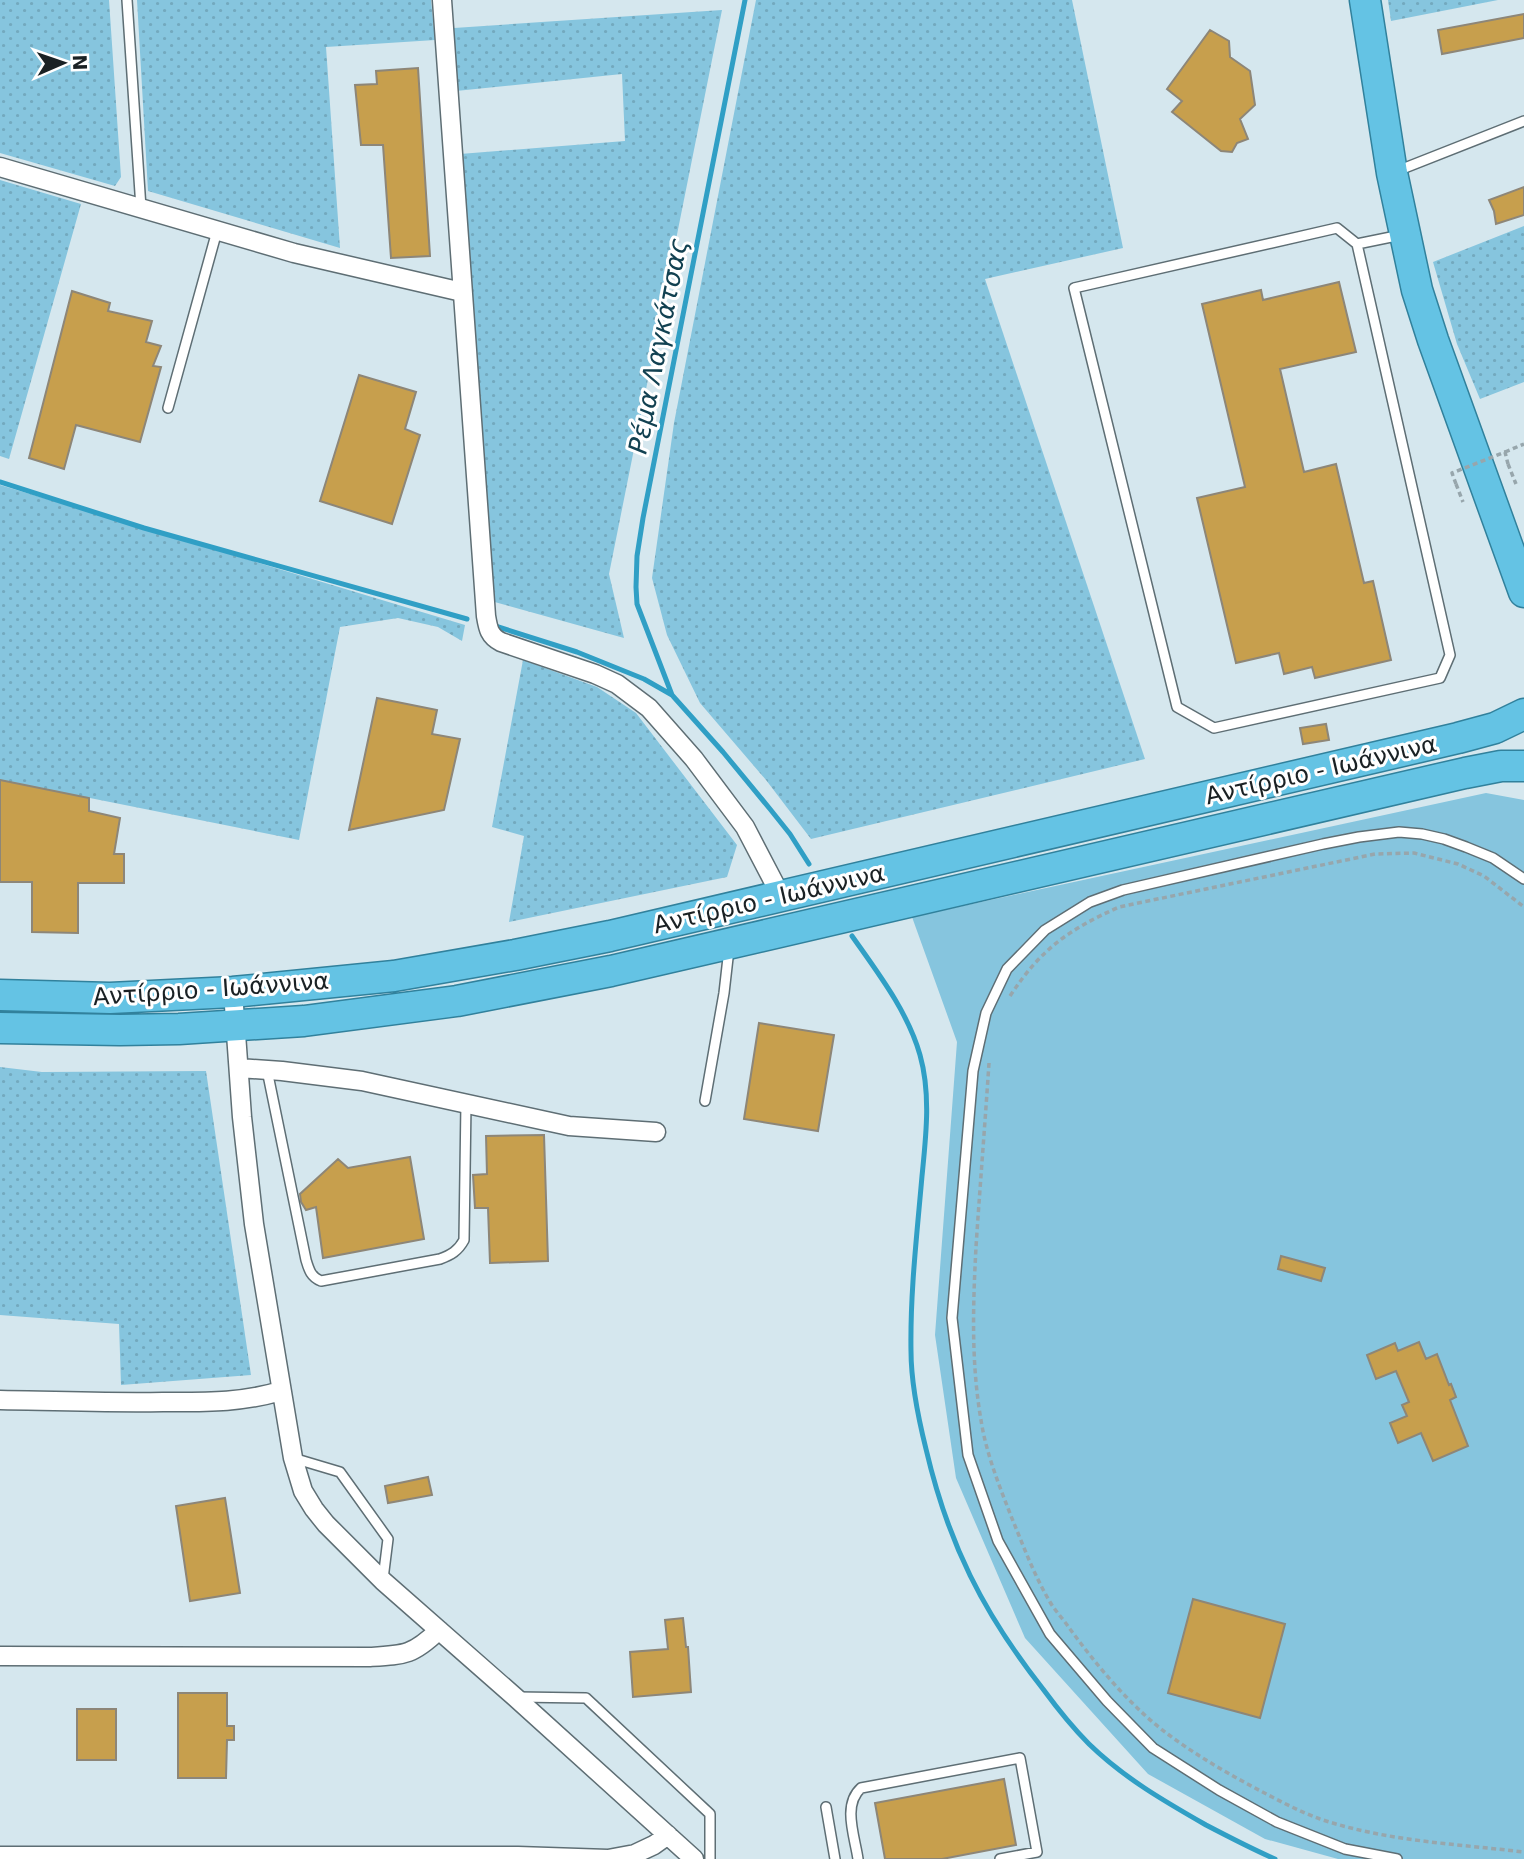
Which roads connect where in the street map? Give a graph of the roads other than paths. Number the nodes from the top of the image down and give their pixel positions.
1 (127, 0) edge
2 (442, 0) edge
3 (1365, 0) edge
4 (1524, 121) edge
5 (0, 167) edge
6 (1392, 173) junction
7 (141, 209) junction
8 (217, 231) junction
9 (1404, 234) junction
10 (1357, 244) junction
11 (462, 292) junction
12 (168, 408) dead end
13 (1524, 592) edge
14 (1524, 714) edge
15 (1524, 766) edge
16 (1524, 879) edge
17 (781, 896) junction
18 (729, 943) junction
19 (233, 992) junction
20 (0, 995) edge
21 (235, 1026) junction
22 (0, 1028) edge
23 (239, 1068) junction
24 (267, 1070) junction
25 (705, 1101) dead end
26 (466, 1102) junction
27 (656, 1132) dead end
28 (281, 1391) junction
29 (0, 1400) edge
30 (293, 1458) junction
31 (383, 1581) junction
32 (439, 1630) junction
33 (0, 1656) edge
34 (515, 1697) junction
35 (826, 1807) dead end
36 (668, 1835) junction
37 (0, 1856) edge
38 (170, 1857) edge
39 (238, 1857) edge
40 (694, 1859) edge
41 (710, 1859) edge
42 (835, 1859) edge
43 (859, 1859) edge
44 (1000, 1859) edge
45 (1397, 1859) edge

1 - 7 lane
2 - 11 street
3 - 6 highway
4 - 6 lane
5 - 7 street
6 - 9 highway
7 - 8 street
8 - 11 street
8 - 12 lane
9 - 10 lane
9 - 13 highway
10 - 10 lane
11 - 17 street
14 - 17 highway, Αντίρριο - Ιωάννινα
15 - 18 highway, Αντίρριο - Ιωάννινα
16 - 45 lane
17 - 19 highway, Αντίρριο - Ιωάννινα
18 - 21 highway, Αντίρριο - Ιωάννινα
18 - 25 lane
19 - 20 highway, Αντίρριο - Ιωάννινα
19 - 21 street
21 - 22 highway, Αντίρριο - Ιωάννινα
21 - 23 street
23 - 24 street
23 - 28 street
24 - 26 street
24 - 26 lane
26 - 27 street
28 - 29 street
28 - 30 street
30 - 31 street
30 - 31 lane
31 - 32 street
32 - 33 street
32 - 34 street
34 - 36 street
34 - 41 lane
35 - 42 lane
36 - 39 street
36 - 40 street
37 - 38 street
38 - 39 street
43 - 44 lane

